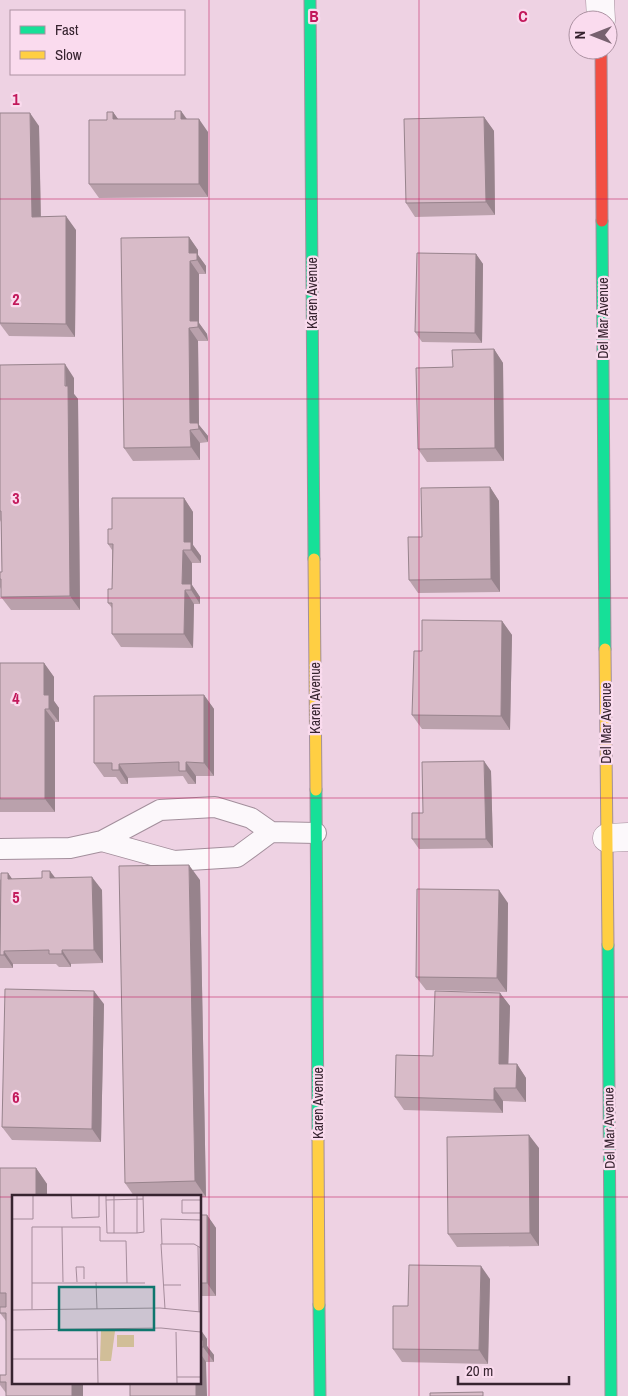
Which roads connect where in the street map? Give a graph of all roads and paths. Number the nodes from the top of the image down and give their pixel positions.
1 (310, 0) edge
2 (601, 60) edge
3 (271, 832) junction
4 (316, 834) junction
5 (617, 838) edge
6 (102, 842) junction
7 (0, 849) edge
8 (320, 1396) edge
9 (611, 1396) edge

1 - 4 street, Karen Avenue
2 - 5 street, Del Mar Avenue
3 - 4 lane
3 - 6 lane
3 - 6 lane
4 - 8 street, Karen Avenue
5 - 9 street, Del Mar Avenue
6 - 7 lane

